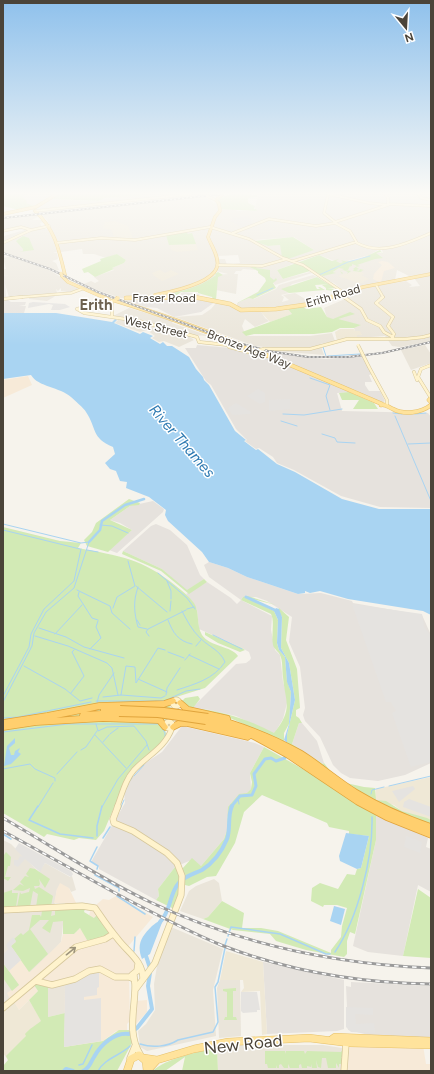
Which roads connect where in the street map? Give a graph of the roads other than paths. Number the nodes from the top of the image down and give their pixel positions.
1 (57, 244) edge
2 (211, 244) edge
3 (260, 244) edge
4 (349, 244) edge
5 (360, 244) edge
6 (402, 244) edge
7 (287, 259) junction
8 (292, 261) junction
9 (217, 265) junction
10 (431, 274) edge
11 (376, 285) junction
12 (84, 289) junction
13 (344, 292) junction
14 (338, 294) junction
15 (126, 298) junction
16 (3, 299) edge
17 (112, 300) junction
18 (242, 310) joint
19 (112, 316) junction
20 (172, 319) junction
21 (431, 335) edge
22 (394, 338) junction
23 (222, 339) junction
24 (354, 340) junction
25 (229, 341) junction
26 (227, 346) junction
27 (238, 346) junction
28 (257, 351) junction
29 (285, 362) junction
30 (431, 364) edge
31 (414, 372) dead end
32 (416, 377) junction
33 (431, 401) edge
34 (384, 406) junction
35 (431, 408) edge
36 (176, 704) junction
37 (119, 711) junction
38 (44, 717) junction
39 (37, 722) junction
40 (3, 723) edge
41 (169, 726) junction
42 (3, 727) edge
43 (277, 744) junction
44 (414, 825) junction
45 (431, 827) edge
46 (431, 835) edge
47 (3, 910) edge
48 (113, 934) junction
49 (137, 976) junction
50 (40, 979) junction
51 (3, 1008) edge
52 (346, 1040) junction
53 (431, 1041) edge
54 (431, 1045) edge
55 (135, 1046) junction
56 (143, 1057) junction
57 (157, 1060) junction
58 (127, 1067) edge
59 (147, 1071) edge
60 (344, 1071) edge

1 - 12 main road, Bronze Age Way
2 - 9 main road
3 - 7 street
4 - 8 street
5 - 6 street
7 - 8 street
7 - 9 street
8 - 13 street
9 - 15 main road
10 - 11 main road, Erith Road
11 - 13 main road, Erith Road
11 - 22 street
12 - 16 street
12 - 17 main road, Bronze Age Way
13 - 14 main road, Erith Road
14 - 18 main road, Erith Road
14 - 22 street
15 - 17 main road
15 - 18 main road, Fraser Road
17 - 19 street
17 - 19 street, West Street
17 - 20 main road, Bronze Age Way
19 - 26 street, West Street
20 - 23 main road, Bronze Age Way
20 - 25 main road, Bronze Age Way
21 - 22 street
22 - 24 street
23 - 26 main road
23 - 27 main road, Bronze Age Way
24 - 28 street, bridge
24 - 34 street, bridge
25 - 28 main road
25 - 29 main road, Bronze Age Way
26 - 27 main road
26 - 28 street, West Street, bridge
27 - 34 main road, Bronze Age Way
28 - 29 main road
29 - 34 main road, Bronze Age Way
30 - 32 street
30 - 33 street
31 - 32 street
32 - 33 street
33 - 34 main road
34 - 35 main road
36 - 38 highway
36 - 41 street
36 - 43 highway
37 - 38 highway
37 - 39 highway
37 - 43 highway, bridge
38 - 40 highway
39 - 41 highway
39 - 42 highway
41 - 43 highway
41 - 49 street
43 - 44 highway
44 - 45 highway
44 - 46 highway
47 - 48 street
48 - 49 street
50 -> 48 street
49 - 50 street
49 - 55 street
50 - 51 street
52 - 53 main road, New Road
52 - 54 main road, New Road
52 - 57 main road, New Road
52 - 60 street
55 - 56 street
55 - 58 street
56 - 57 main road, New Road
56 - 58 main road
56 - 59 main road
57 - 59 main road

